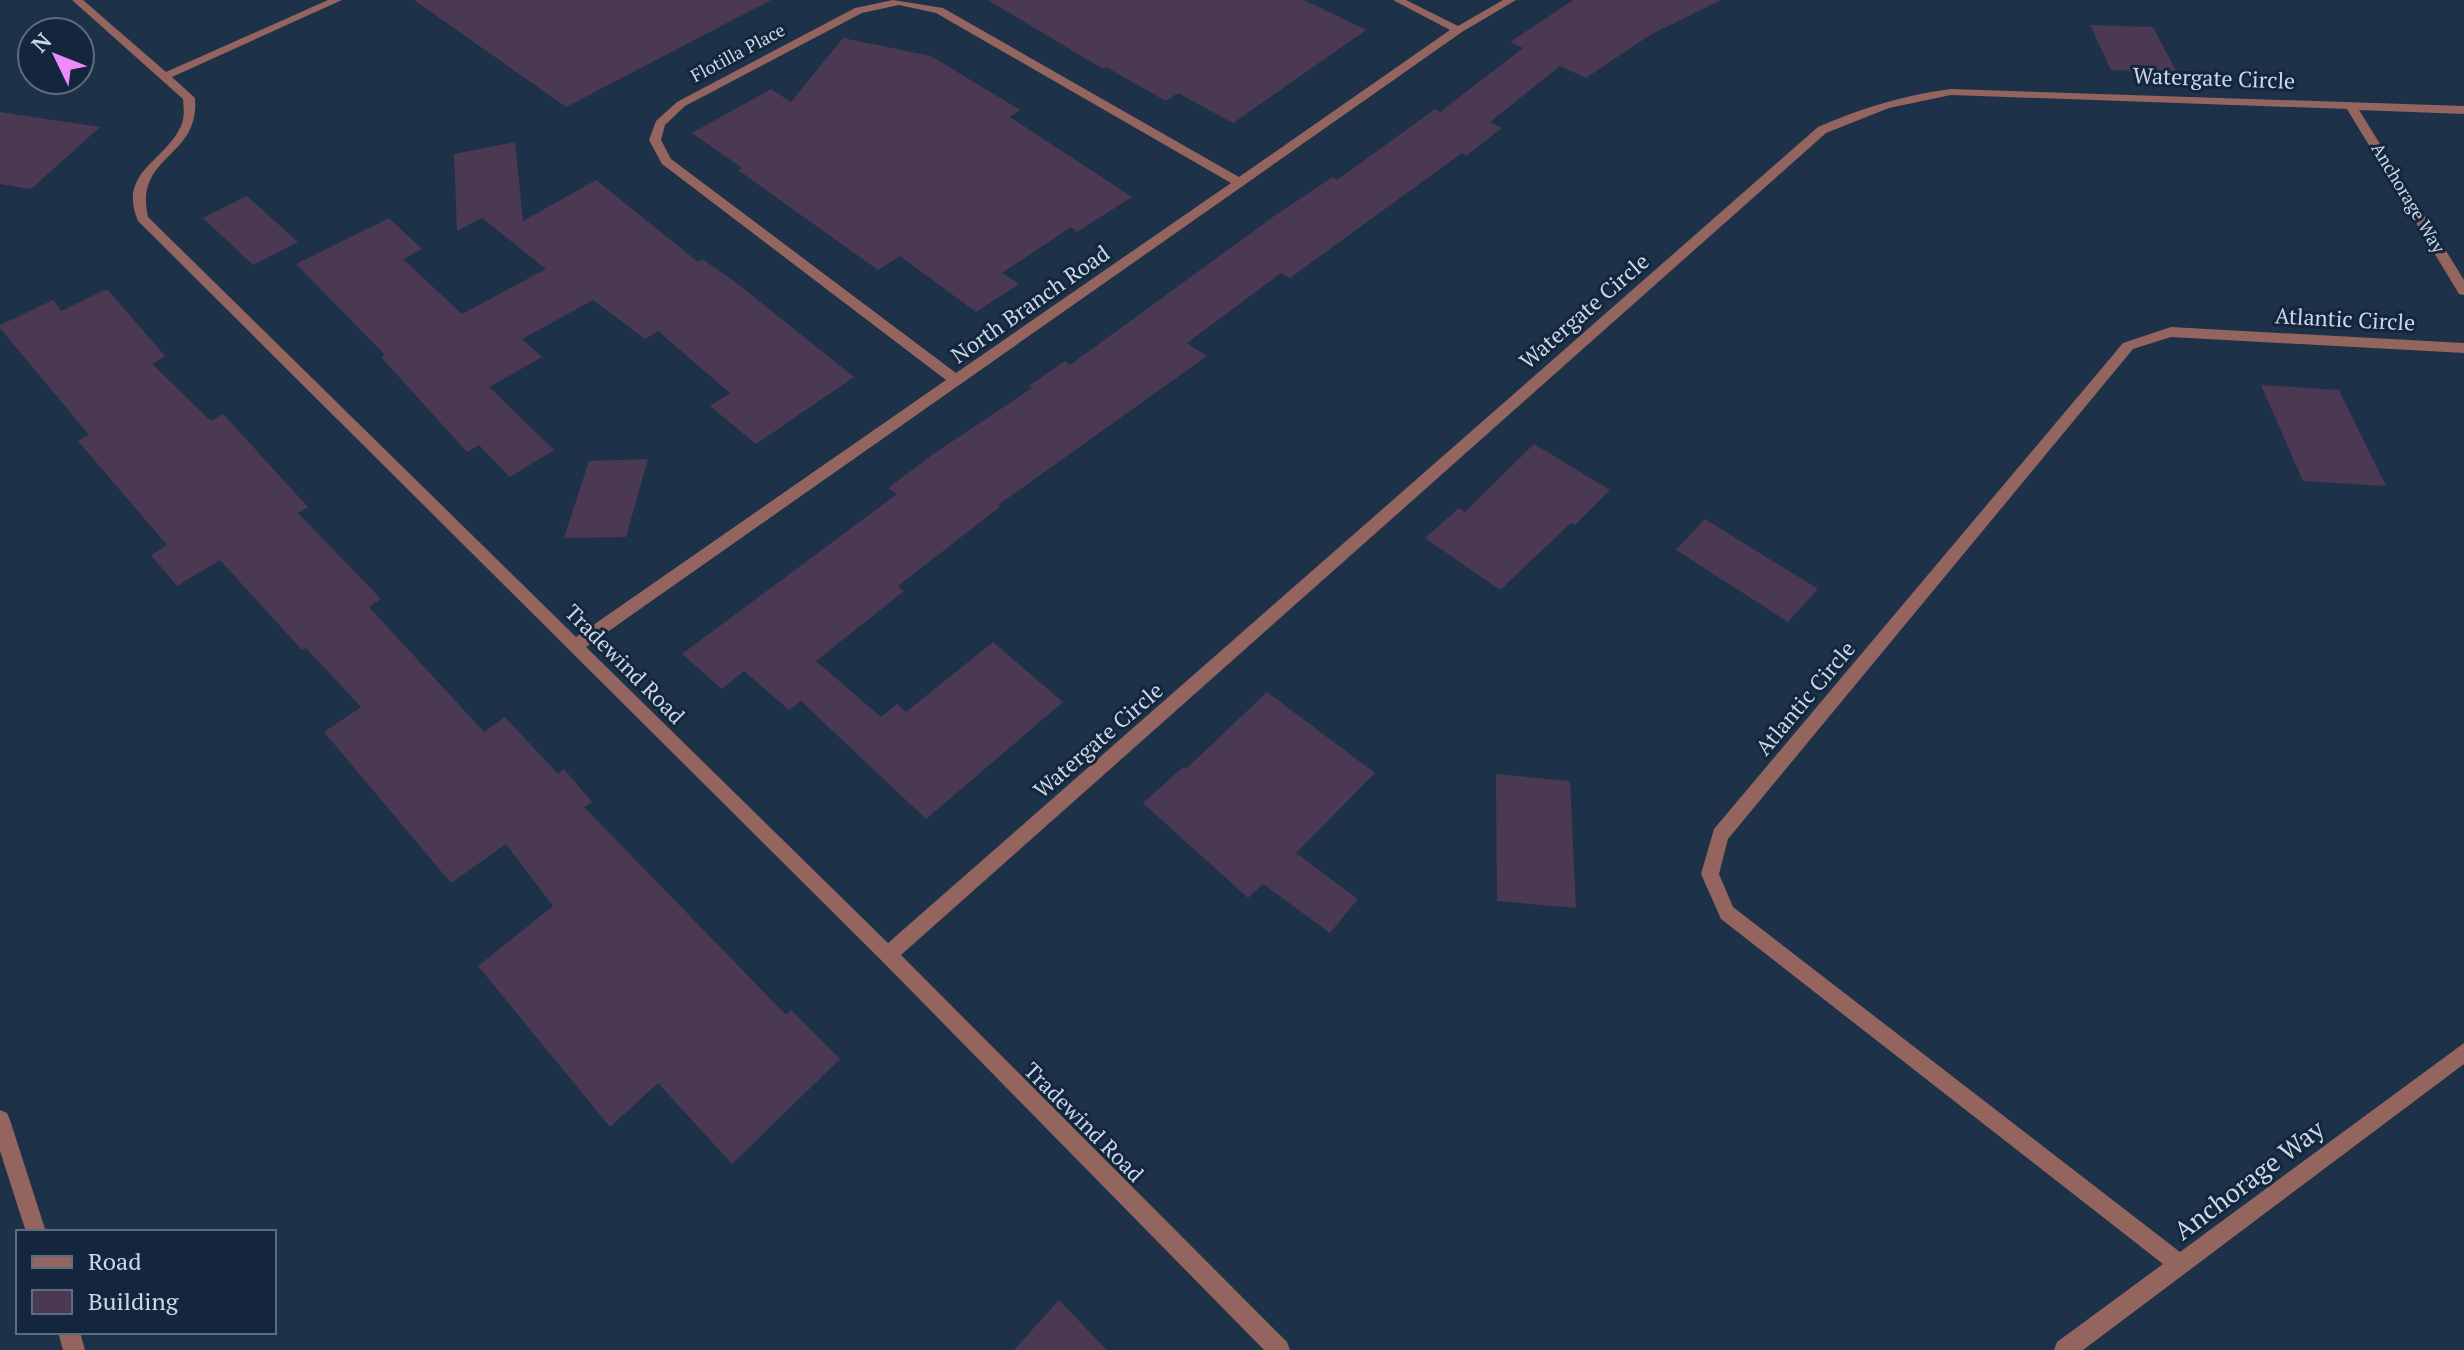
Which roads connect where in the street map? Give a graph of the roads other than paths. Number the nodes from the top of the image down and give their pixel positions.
1 (77, 0) edge
2 (337, 0) edge
3 (1398, 0) edge
4 (1511, 0) edge
5 (1458, 30) junction
6 (166, 76) junction
7 (2350, 105) junction
8 (2464, 110) edge
9 (1239, 182) junction
10 (2464, 291) edge
11 (2464, 348) edge
12 (956, 380) junction
13 (575, 646) junction
14 (888, 955) junction
15 (2464, 1052) edge
16 (0, 1120) edge
17 (35, 1230) edge
18 (2180, 1265) junction
19 (1279, 1350) edge
20 (2065, 1350) edge

1 - 6 street, Tradewind Road
2 - 6 street
3 - 5 street
4 - 5 street, North Branch Road
5 - 9 street, North Branch Road
6 - 13 street, Tradewind Road
7 - 8 street, Watergate Circle
7 - 10 street, Anchorage Way
7 - 14 street, Watergate Circle
9 - 12 street, North Branch Road
9 - 12 street, Flotilla Place
11 - 18 street, Atlantic Circle
12 - 13 street, North Branch Road
13 - 14 street, Tradewind Road
14 - 19 street, Tradewind Road
15 - 18 street, Anchorage Way
16 - 17 street
18 - 20 street, Anchorage Way

